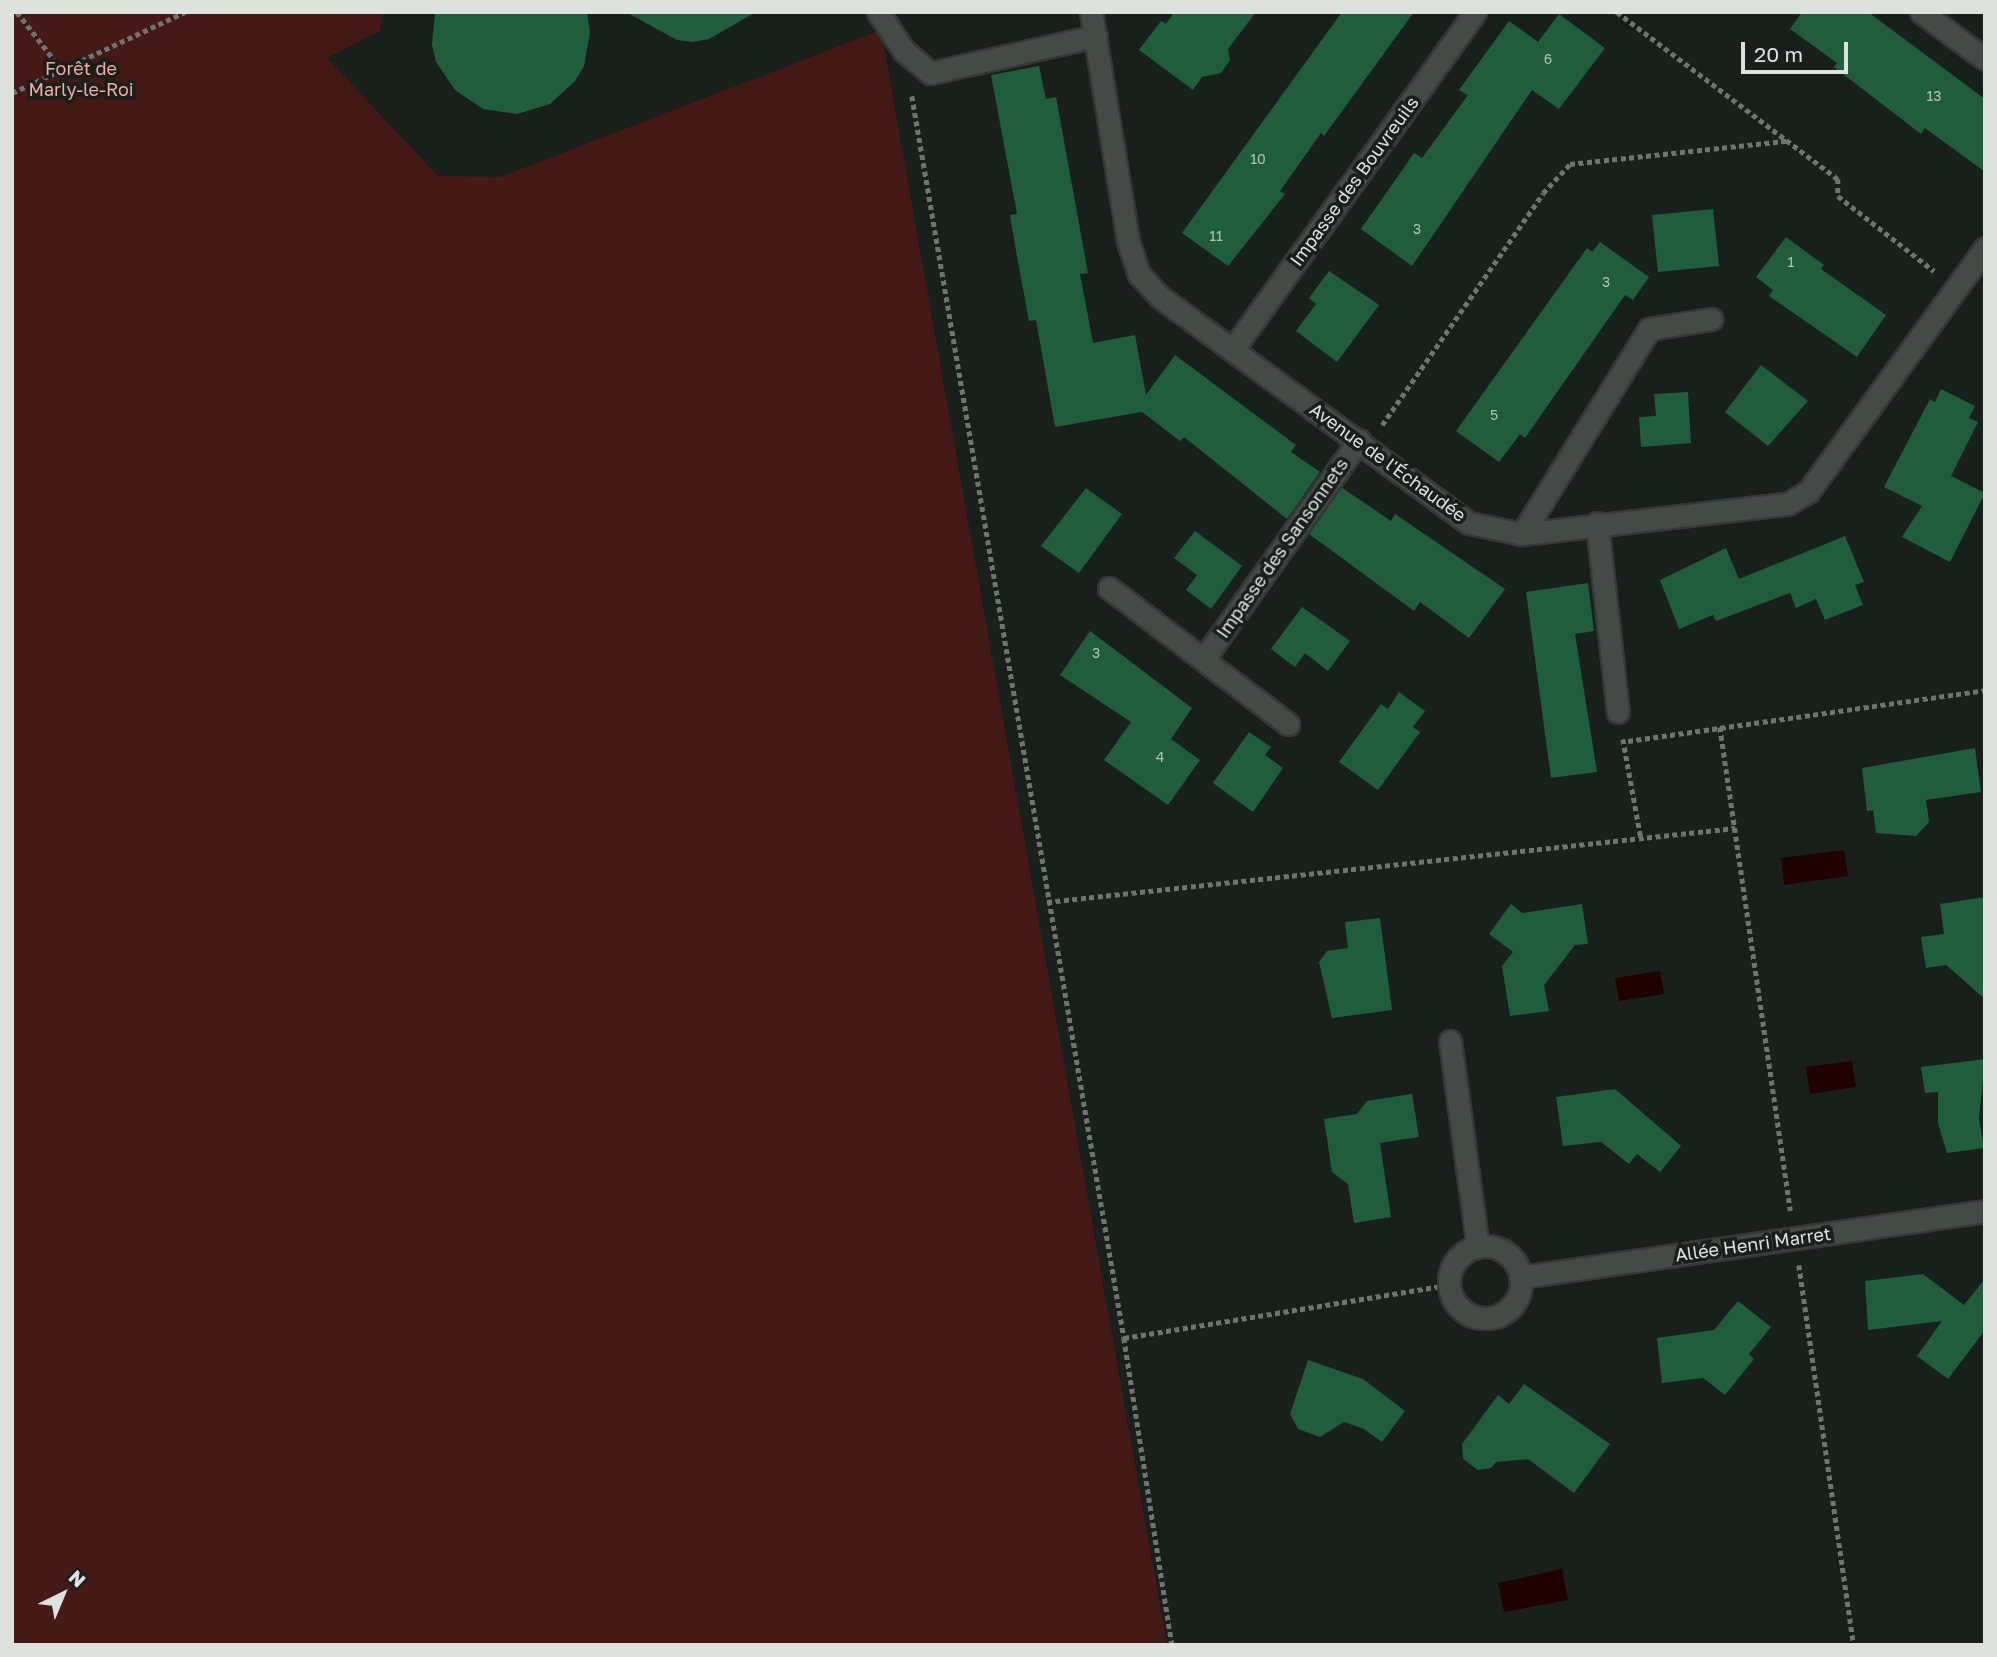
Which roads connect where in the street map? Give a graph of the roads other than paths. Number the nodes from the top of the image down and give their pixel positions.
1 (878, 12) edge
2 (1091, 12) edge
3 (1475, 12) edge
4 (1921, 12) edge
5 (1096, 36) junction
6 (1985, 59) edge
7 (1985, 248) edge
8 (1711, 319) dead end
9 (1233, 349) junction
10 (1363, 443) junction
11 (1597, 523) junction
12 (1522, 534) junction
13 (1109, 588) dead end
14 (1205, 657) junction
15 (1618, 712) road end
16 (1288, 724) dead end
17 (1450, 1041) dead end
18 (1985, 1211) edge
19 (1478, 1247) junction
20 (1522, 1277) junction

1 - 5 street
2 - 5 street, Avenue de l'Échaudée
3 - 9 street, Impasse des Bouvreuils
4 - 6 street
5 - 9 street, Avenue de l'Échaudée
7 - 11 street, Avenue de l'Échaudée
8 - 12 street
9 - 10 street, Avenue de l'Échaudée
10 - 12 street, Avenue de l'Échaudée
10 - 14 street, Impasse des Sansonnets
11 - 12 street, Avenue de l'Échaudée
11 - 15 street
13 - 14 street, Impasse des Sansonnets
14 - 16 street, Impasse des Sansonnets
17 - 19 street
18 - 20 street, Allée Henri Marret
19 - 20 street
19 - 20 street

